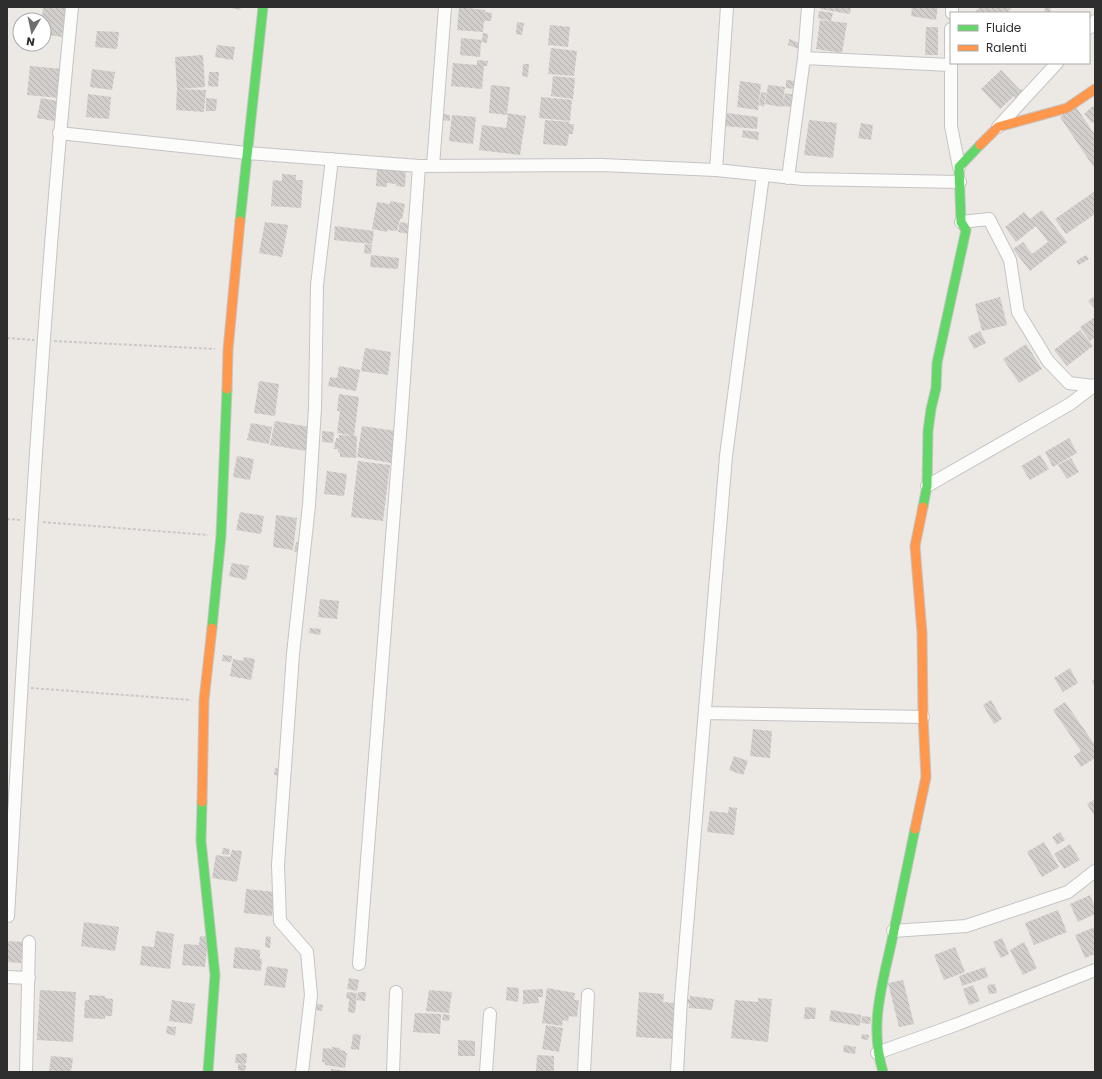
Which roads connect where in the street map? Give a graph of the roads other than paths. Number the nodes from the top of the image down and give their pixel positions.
1 (72, 7) edge
2 (263, 7) edge
3 (445, 7) edge
4 (727, 7) edge
5 (808, 7) edge
6 (804, 58) junction
7 (1056, 64) edge
8 (950, 65) joint
9 (1095, 89) edge
10 (998, 127) junction
11 (59, 133) junction
12 (247, 153) junction
13 (332, 159) junction
14 (419, 166) junction
15 (433, 166) junction
16 (959, 167) junction
17 (716, 170) junction
18 (763, 175) junction
19 (788, 178) junction
20 (960, 182) junction
21 (961, 222) junction
22 (1094, 386) edge
23 (927, 486) junction
24 (705, 713) junction
25 (923, 717) junction
26 (1095, 871) edge
27 (8, 916) dead end
28 (893, 931) junction
29 (29, 942) dead end
30 (359, 964) dead end
31 (1095, 970) edge
32 (7, 977) edge
33 (29, 978) junction
34 (396, 992) dead end
35 (588, 995) dead end
36 (490, 1014) dead end
37 (877, 1053) junction
38 (26, 1072) edge
39 (208, 1072) edge
40 (302, 1072) edge
41 (393, 1072) edge
42 (486, 1072) edge
43 (584, 1072) edge
44 (677, 1072) edge
45 (883, 1072) edge

1 - 11 street
2 - 12 street
3 - 15 street
4 - 17 street
5 - 6 street
6 - 8 street
6 - 19 street
7 - 10 street
8 - 16 street
9 - 10 street
10 - 16 street
11 - 12 street
11 - 27 street
12 - 13 street
12 - 39 street
13 - 14 street
13 - 40 street
14 - 15 street
14 - 30 street
15 - 17 street
16 - 20 street
17 - 18 street
18 - 19 street
18 - 24 street
19 - 20 street
20 - 21 street
21 - 22 street
21 - 23 street
22 - 23 street
23 - 25 street
24 - 25 street
24 - 44 street
25 - 28 street
26 - 28 street
28 - 37 street
29 - 33 street
31 - 37 street
32 - 33 street
33 - 38 street
34 - 41 street
35 - 43 street
36 - 42 street
37 - 45 street

